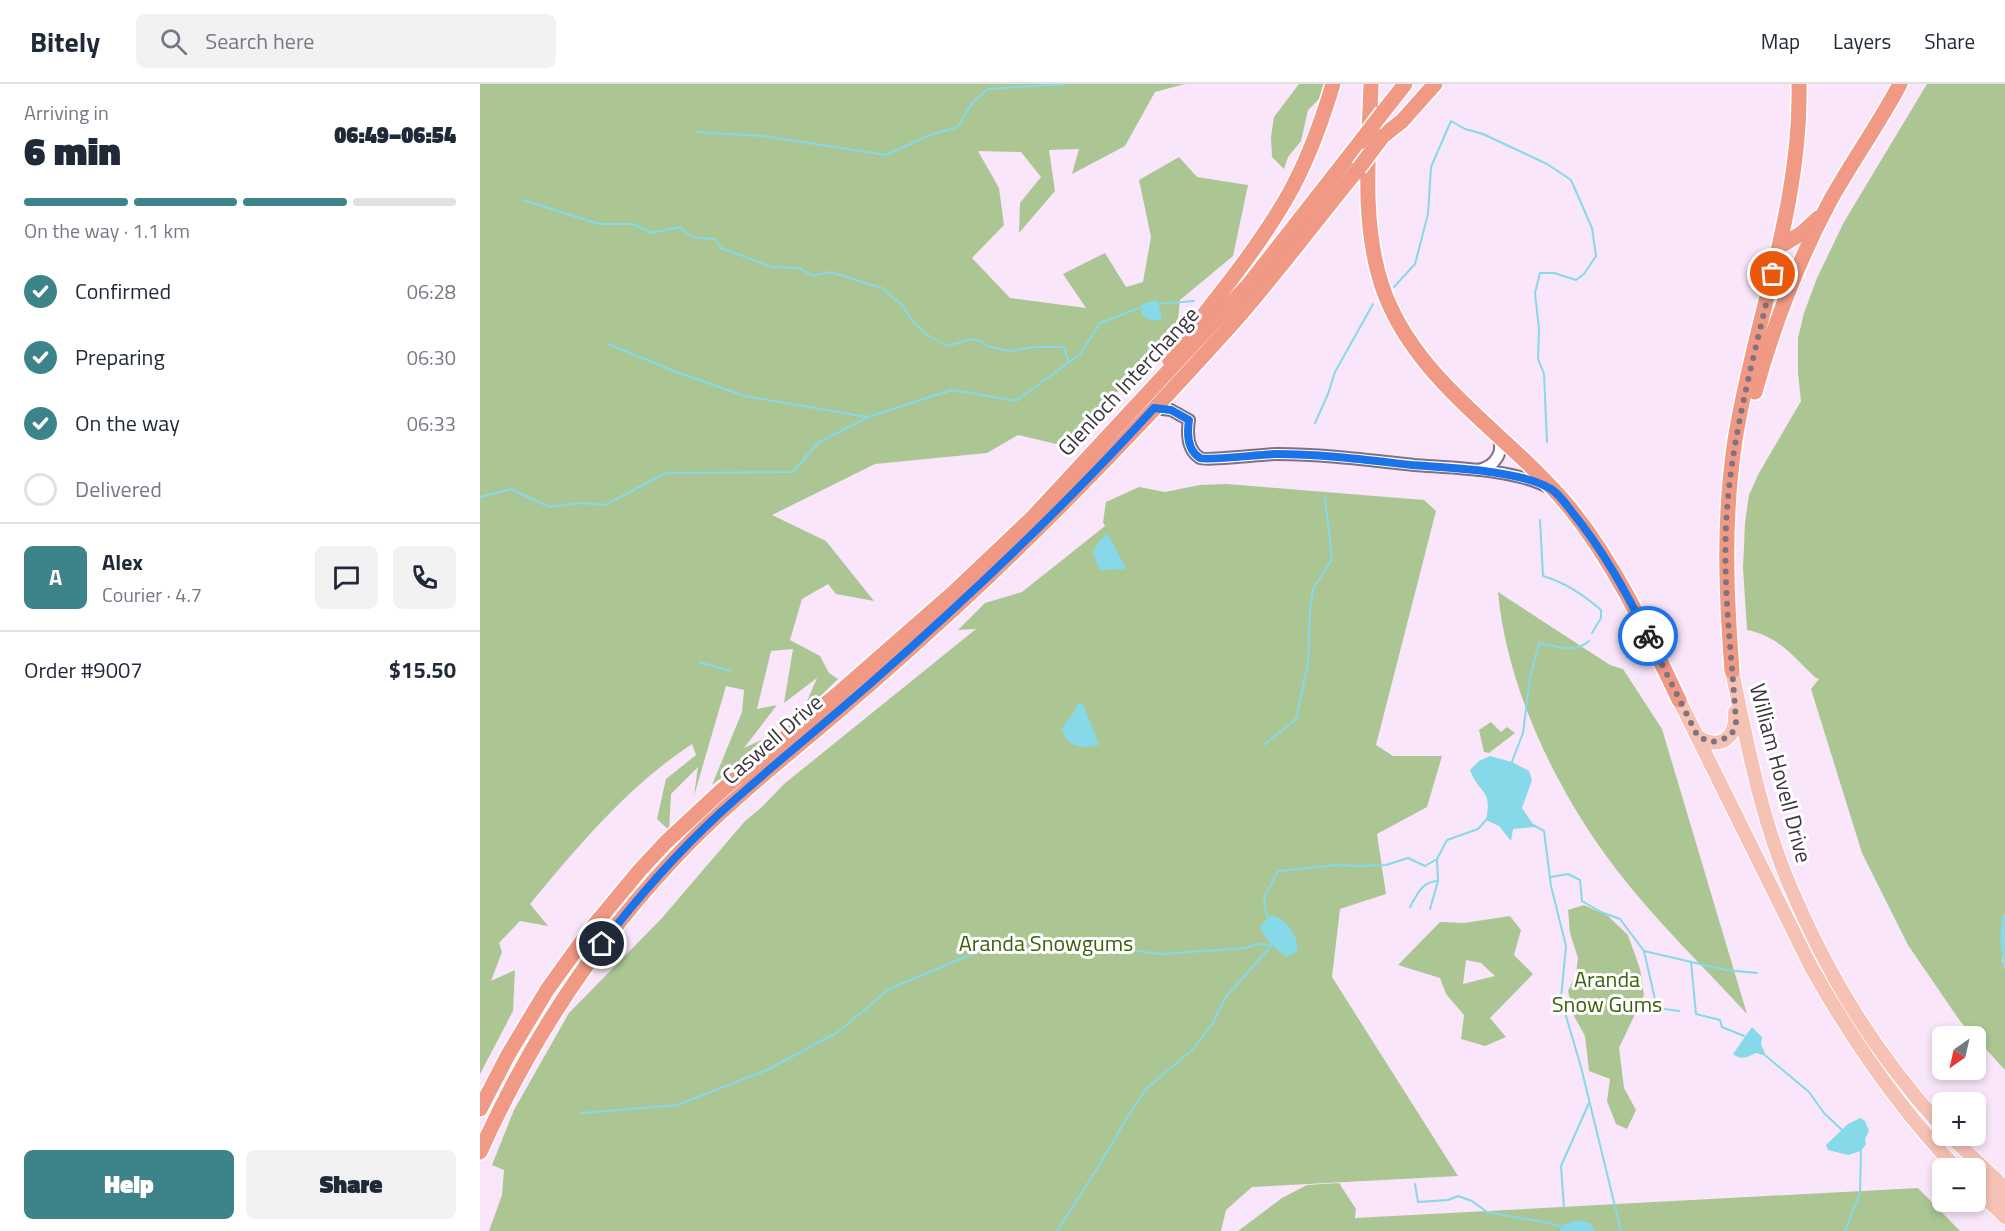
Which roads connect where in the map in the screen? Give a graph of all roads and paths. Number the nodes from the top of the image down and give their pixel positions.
1 (1333, 84) edge
2 (1371, 84) edge
3 (1405, 84) edge
4 (1422, 84) edge
5 (1435, 84) edge
6 (1799, 84) edge
7 (1900, 84) edge
8 (1383, 136) junction
9 (1829, 204) junction
10 (1779, 247) junction
11 (1154, 408) junction
12 (1495, 432) junction
13 (1475, 470) junction
14 (1075, 472) junction
15 (1554, 490) junction
16 (1725, 568) junction
17 (896, 642) joint
18 (1732, 671) junction
19 (1679, 700) joint
20 (1698, 737) junction
21 (480, 1109) edge
22 (1932, 1115) edge
23 (1950, 1146) edge
24 (1961, 1146) edge
25 (480, 1152) edge
26 (1947, 1158) edge
27 (1961, 1158) edge
28 (1986, 1183) edge
29 (2005, 1188) edge
30 (1986, 1198) edge
31 (2005, 1202) edge
32 (2005, 1216) edge

1 - 14 highway
2 - 12 highway
3 - 14 highway, Glenloch Interchange, bridge
4 - 8 highway, Glenloch Interchange
5 - 8 highway
6 - 10 highway
7 - 9 highway
8 - 11 highway, Glenloch Interchange, bridge
9 - 10 highway
9 - 16 highway
10 - 16 highway
11 - 13 street
11 - 25 highway, Caswell Drive
12 - 13 street
12 - 15 highway
13 - 15 street
14 - 17 highway, Glenloch Interchange
15 - 19 highway
16 - 18 highway
17 - 21 highway, Caswell Drive
18 - 20 main road
18 - 22 main road, William Hovell Drive
19 - 20 main road
20 - 26 main road, William Hovell Drive
23 - 27 main road
24 - 29 main road
28 - 31 main road
30 - 32 main road

